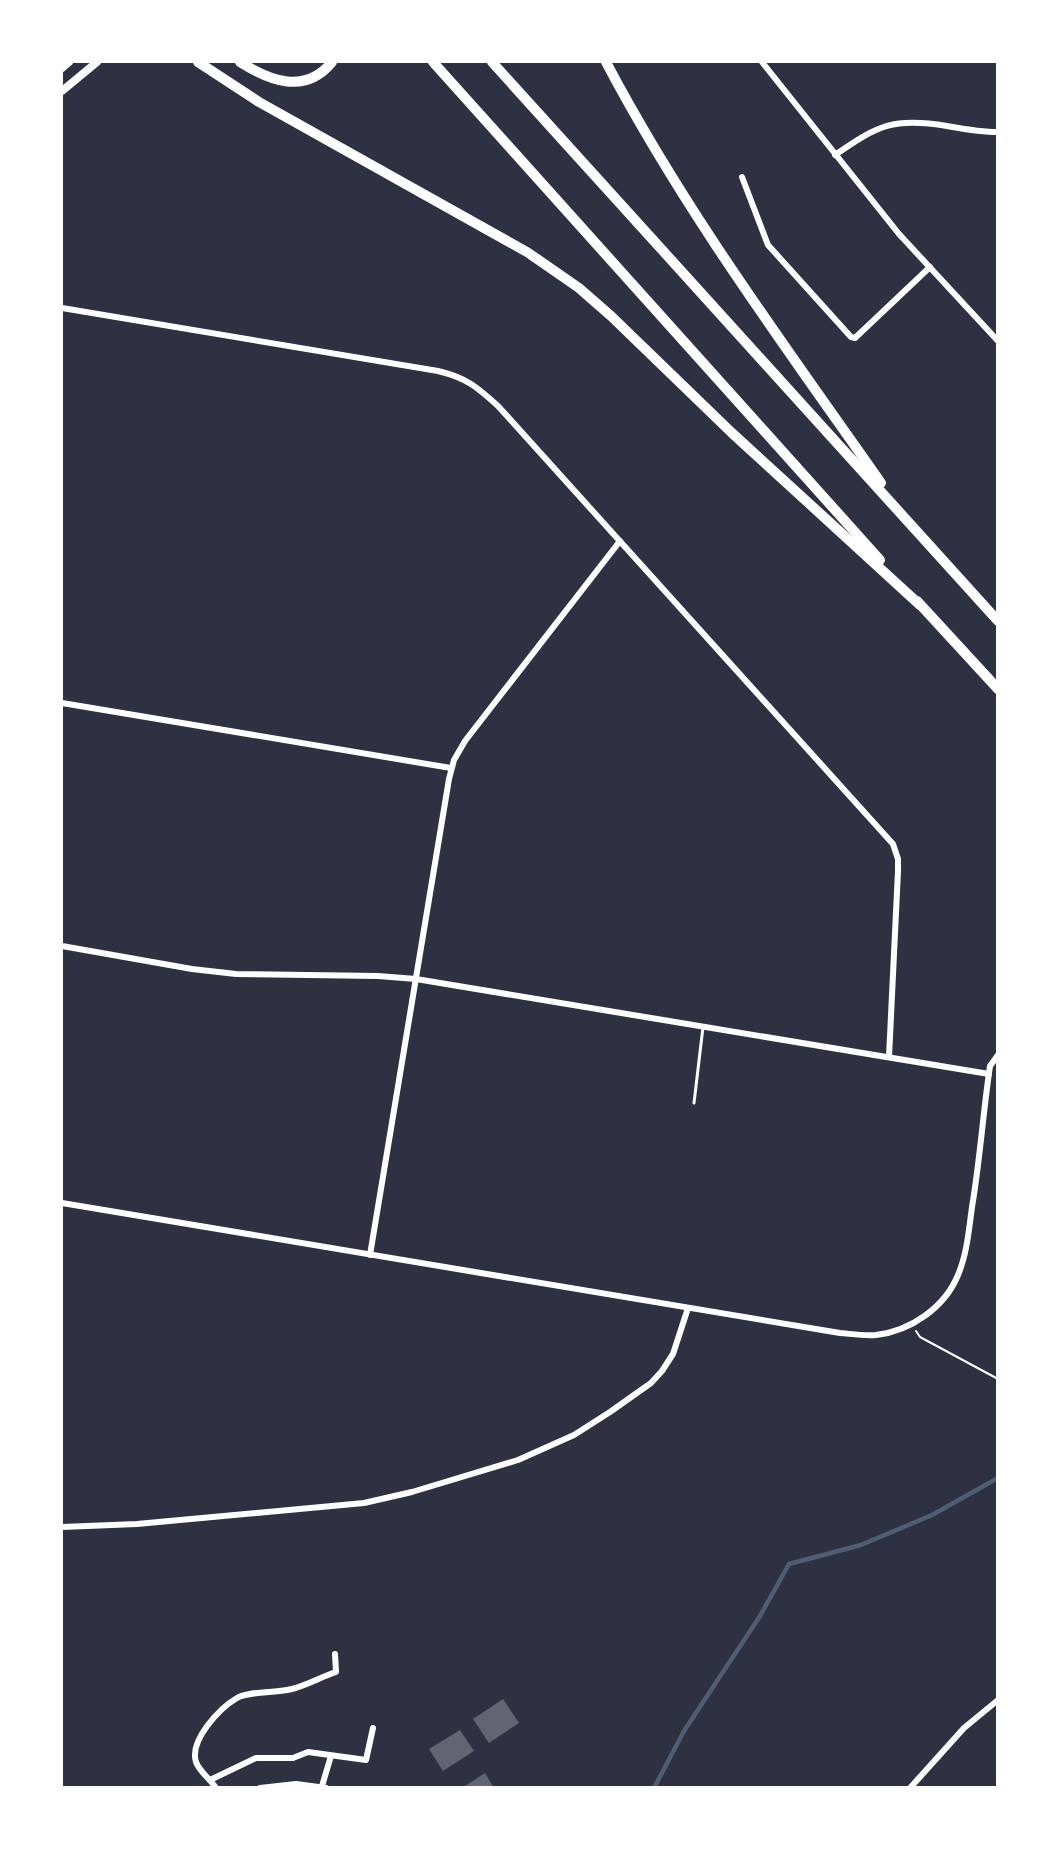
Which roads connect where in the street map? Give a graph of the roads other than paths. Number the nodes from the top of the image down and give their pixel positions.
1 (69, 62) edge
2 (191, 62) edge
3 (198, 62) edge
4 (240, 62) edge
5 (332, 62) edge
6 (434, 62) edge
7 (492, 62) edge
8 (606, 62) edge
9 (762, 62) edge
10 (93, 64) edge
11 (62, 68) edge
12 (210, 69) junction
13 (62, 86) edge
14 (62, 91) edge
15 (998, 132) edge
16 (835, 155) junction
17 (742, 177) dead end
18 (930, 267) junction
19 (62, 308) edge
20 (998, 340) edge
21 (906, 519) junction
22 (620, 541) junction
23 (920, 605) junction
24 (998, 621) edge
25 (998, 689) edge
26 (62, 703) edge
27 (451, 768) junction
28 (62, 946) edge
29 (416, 980) junction
30 (703, 1027) junction
31 (998, 1055) edge
32 (889, 1057) junction
33 (989, 1074) junction
34 (694, 1103) dead end
35 (62, 1203) edge
36 (370, 1255) junction
37 (688, 1308) junction
38 (62, 1527) edge
39 (335, 1654) dead end
40 (998, 1700) edge
41 (373, 1728) dead end
42 (331, 1756) junction
43 (210, 1780) junction
44 (324, 1787) edge
45 (216, 1788) edge
46 (260, 1788) edge
47 (910, 1788) edge

1 - 11 main road
2 - 12 highway
3 - 12 highway
4 - 5 highway
6 - 23 highway
7 - 21 highway
8 - 21 highway
9 - 16 street
10 - 13 main road
10 - 14 main road
12 - 23 highway
15 - 16 street
16 - 18 street
17 - 18 street
18 - 20 street
19 - 22 street
21 - 24 highway
22 - 27 street
22 - 32 street
23 - 25 highway
26 - 27 street
27 - 29 street
28 - 29 street
29 - 30 street
29 - 36 street
30 - 32 street
30 - 34 lane
31 - 33 street
32 - 33 street
33 - 37 street
35 - 36 street
36 - 37 street
37 - 38 street
39 - 43 street
40 - 47 street
41 - 42 street
42 - 43 street
42 - 44 street
43 - 45 street
44 - 46 street

